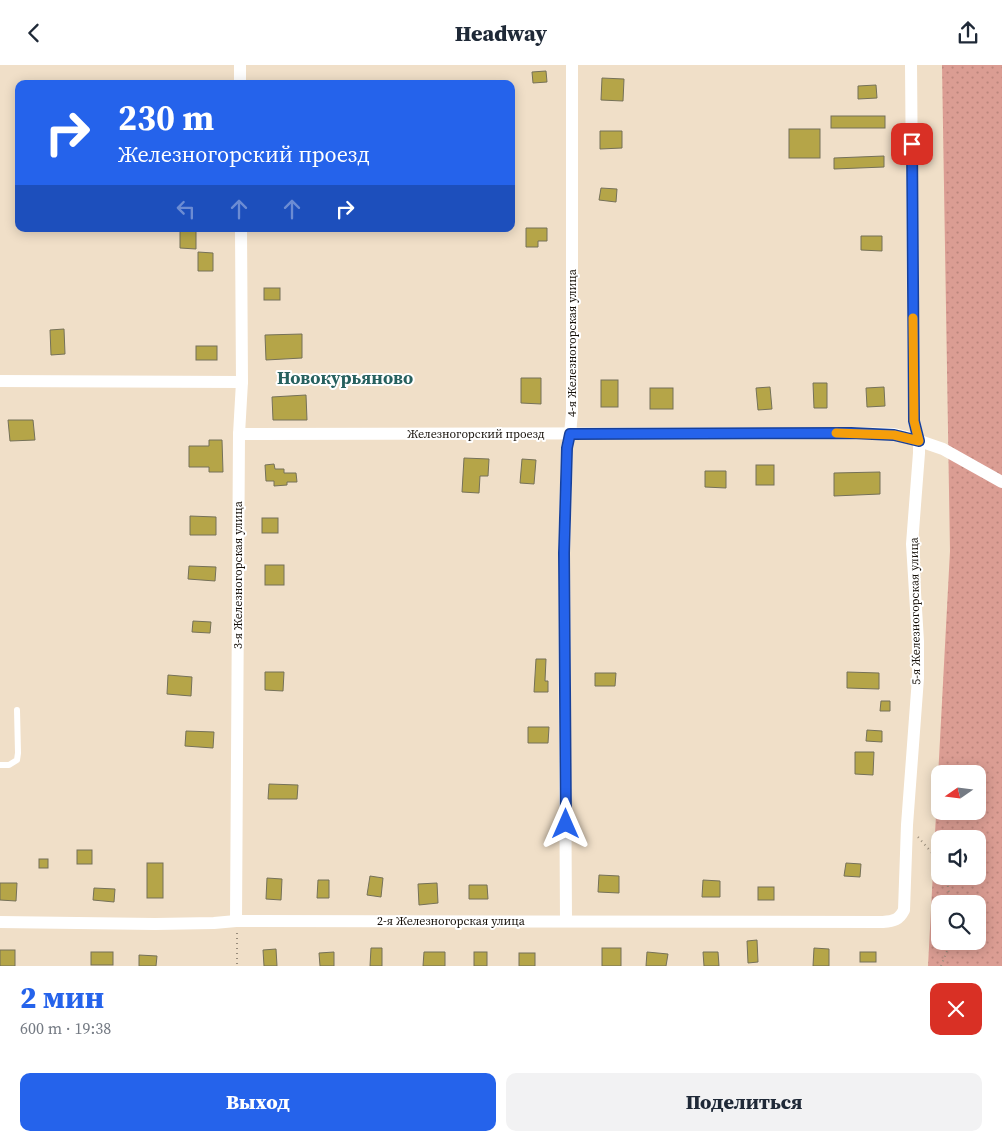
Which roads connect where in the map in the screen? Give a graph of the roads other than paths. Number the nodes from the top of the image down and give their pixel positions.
1 (240, 65) edge
2 (572, 65) edge
3 (911, 65) edge
4 (240, 80) edge
5 (241, 232) edge
6 (0, 381) edge
7 (242, 382) junction
8 (239, 434) junction
9 (570, 434) junction
10 (919, 441) junction
11 (1002, 482) edge
12 (17, 710) dead end
13 (0, 765) edge
14 (901, 916) joint
15 (236, 921) junction
16 (566, 921) junction
17 (0, 922) edge

1 - 4 street
2 - 9 street, 4-я Железногорская улица
3 - 10 street, 5-я Железногорская улица
5 - 7 street, 3-я Железногорская улица
6 - 7 street
7 - 8 street, 3-я Железногорская улица
8 - 9 street, Железногорский проезд
8 - 15 street, 3-я Железногорская улица
9 - 10 street, Железногорский проезд
9 - 16 street, 4-я Железногорская улица
10 - 11 street, Железногорский проезд
10 - 14 street, 5-я Железногорская улица
12 - 13 lane
14 - 16 street, 2-я Железногорская улица
15 - 16 street, 2-я Железногорская улица
15 - 17 street, 2-я Железногорская улица

